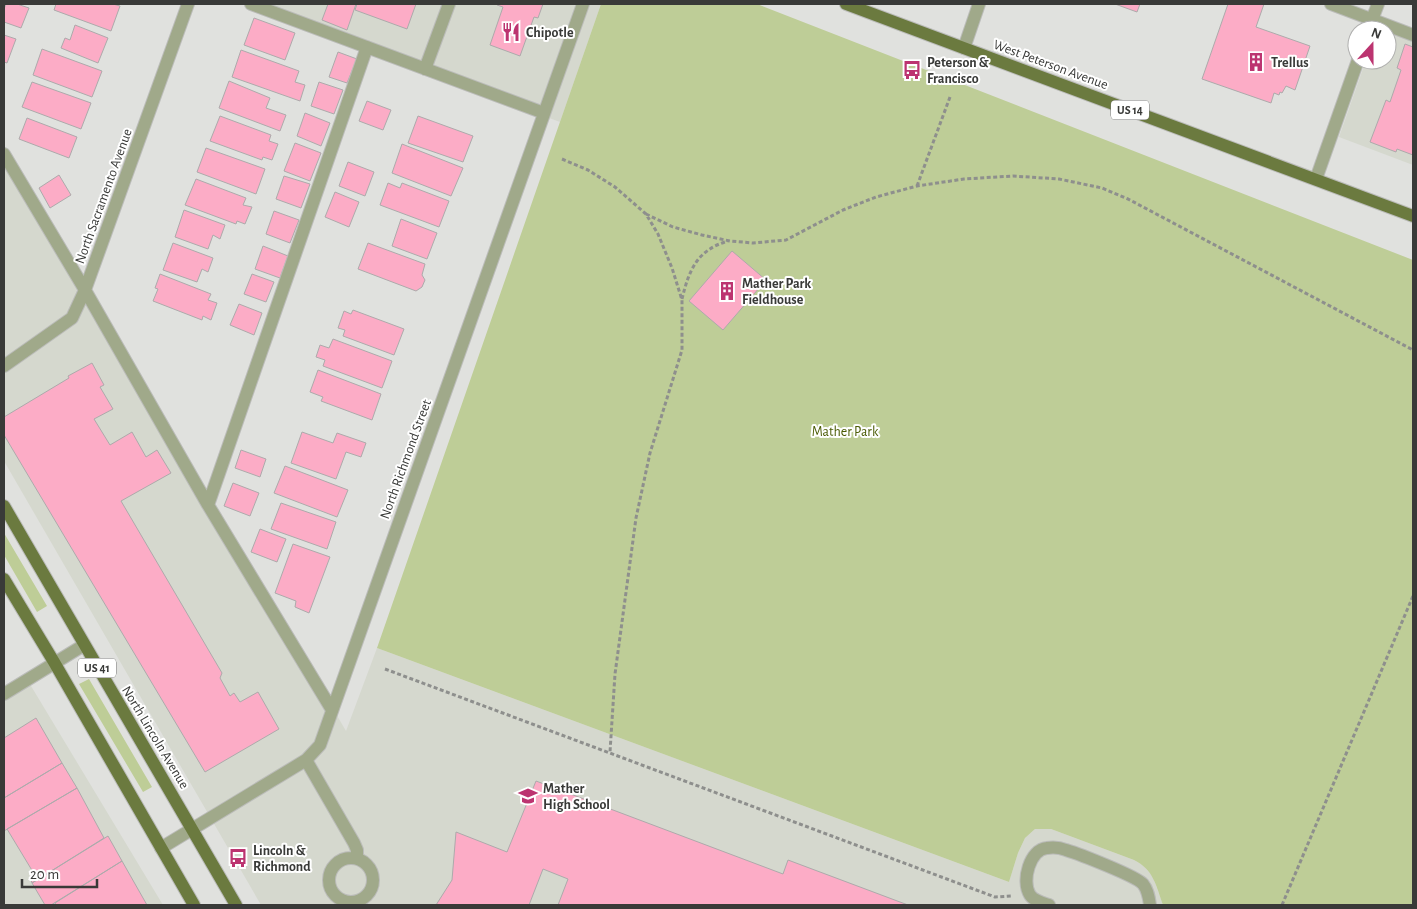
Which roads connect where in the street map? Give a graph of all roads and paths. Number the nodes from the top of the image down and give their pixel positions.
1 (188, 4) edge
2 (252, 4) edge
3 (449, 4) edge
4 (583, 4) edge
5 (846, 4) edge
6 (980, 4) edge
7 (1331, 4) edge
8 (1378, 4) edge
9 (1362, 20) edge
10 (1372, 20) edge
11 (1397, 31) edge
12 (1413, 35) edge
13 (367, 47) junction
14 (964, 48) junction
15 (425, 69) junction
16 (1354, 70) edge
17 (950, 97) dead end
18 (544, 113) junction
19 (4, 154) edge
20 (562, 159) dead end
21 (1316, 179) junction
22 (917, 186) junction
23 (646, 214) junction
24 (1413, 216) edge
25 (730, 241) junction
26 (85, 290) junction
27 (682, 300) junction
28 (1413, 350) edge
29 (4, 366) edge
30 (208, 505) junction
31 (4, 506) edge
32 (4, 579) edge
33 (1413, 596) edge
34 (84, 645) junction
35 (54, 662) junction
36 (386, 669) dead end
37 (4, 694) edge
38 (332, 710) junction
39 (610, 752) junction
40 (306, 760) junction
41 (192, 829) junction
42 (161, 848) junction
43 (356, 858) dead end
44 (1030, 896) junction
45 (194, 905) edge
46 (236, 905) edge
47 (1049, 905) edge
48 (1150, 905) edge
49 (1282, 905) edge

1 - 26 street, North Sacramento Avenue
2 - 13 street
3 - 15 street
4 - 18 street, North Richmond Street
5 - 14 main road, West Peterson Avenue / US 14
6 - 14 street
7 - 9 street
8 - 10 street
11 - 12 street
13 - 15 street
13 - 30 street
14 - 21 main road, West Peterson Avenue / US 14
15 - 18 street
16 - 21 street
17 - 22 path
18 - 38 street, North Richmond Street
19 - 26 street
20 - 23 path
21 - 24 main road, West Peterson Avenue / US 14
22 - 25 path
22 - 28 path
23 - 25 path
23 - 27 path
25 - 27 path
26 - 29 street, North Sacramento Avenue
26 - 30 street
27 - 39 path
30 - 38 street
31 - 34 main road, North Lincoln Avenue / US 41
32 - 35 main road, US 41
33 - 49 path
34 - 35 street
34 - 41 main road, North Lincoln Avenue / US 41
35 - 37 street
35 - 42 main road, US 41
36 - 39 path
38 - 40 street, North Richmond Street
39 - 44 path
40 - 41 street, North Richmond Street
40 - 43 street
41 - 42 street, North Richmond Street
41 - 46 main road, North Lincoln Avenue / US 41
42 - 45 main road, US 41
44 - 47 street
44 - 48 street

